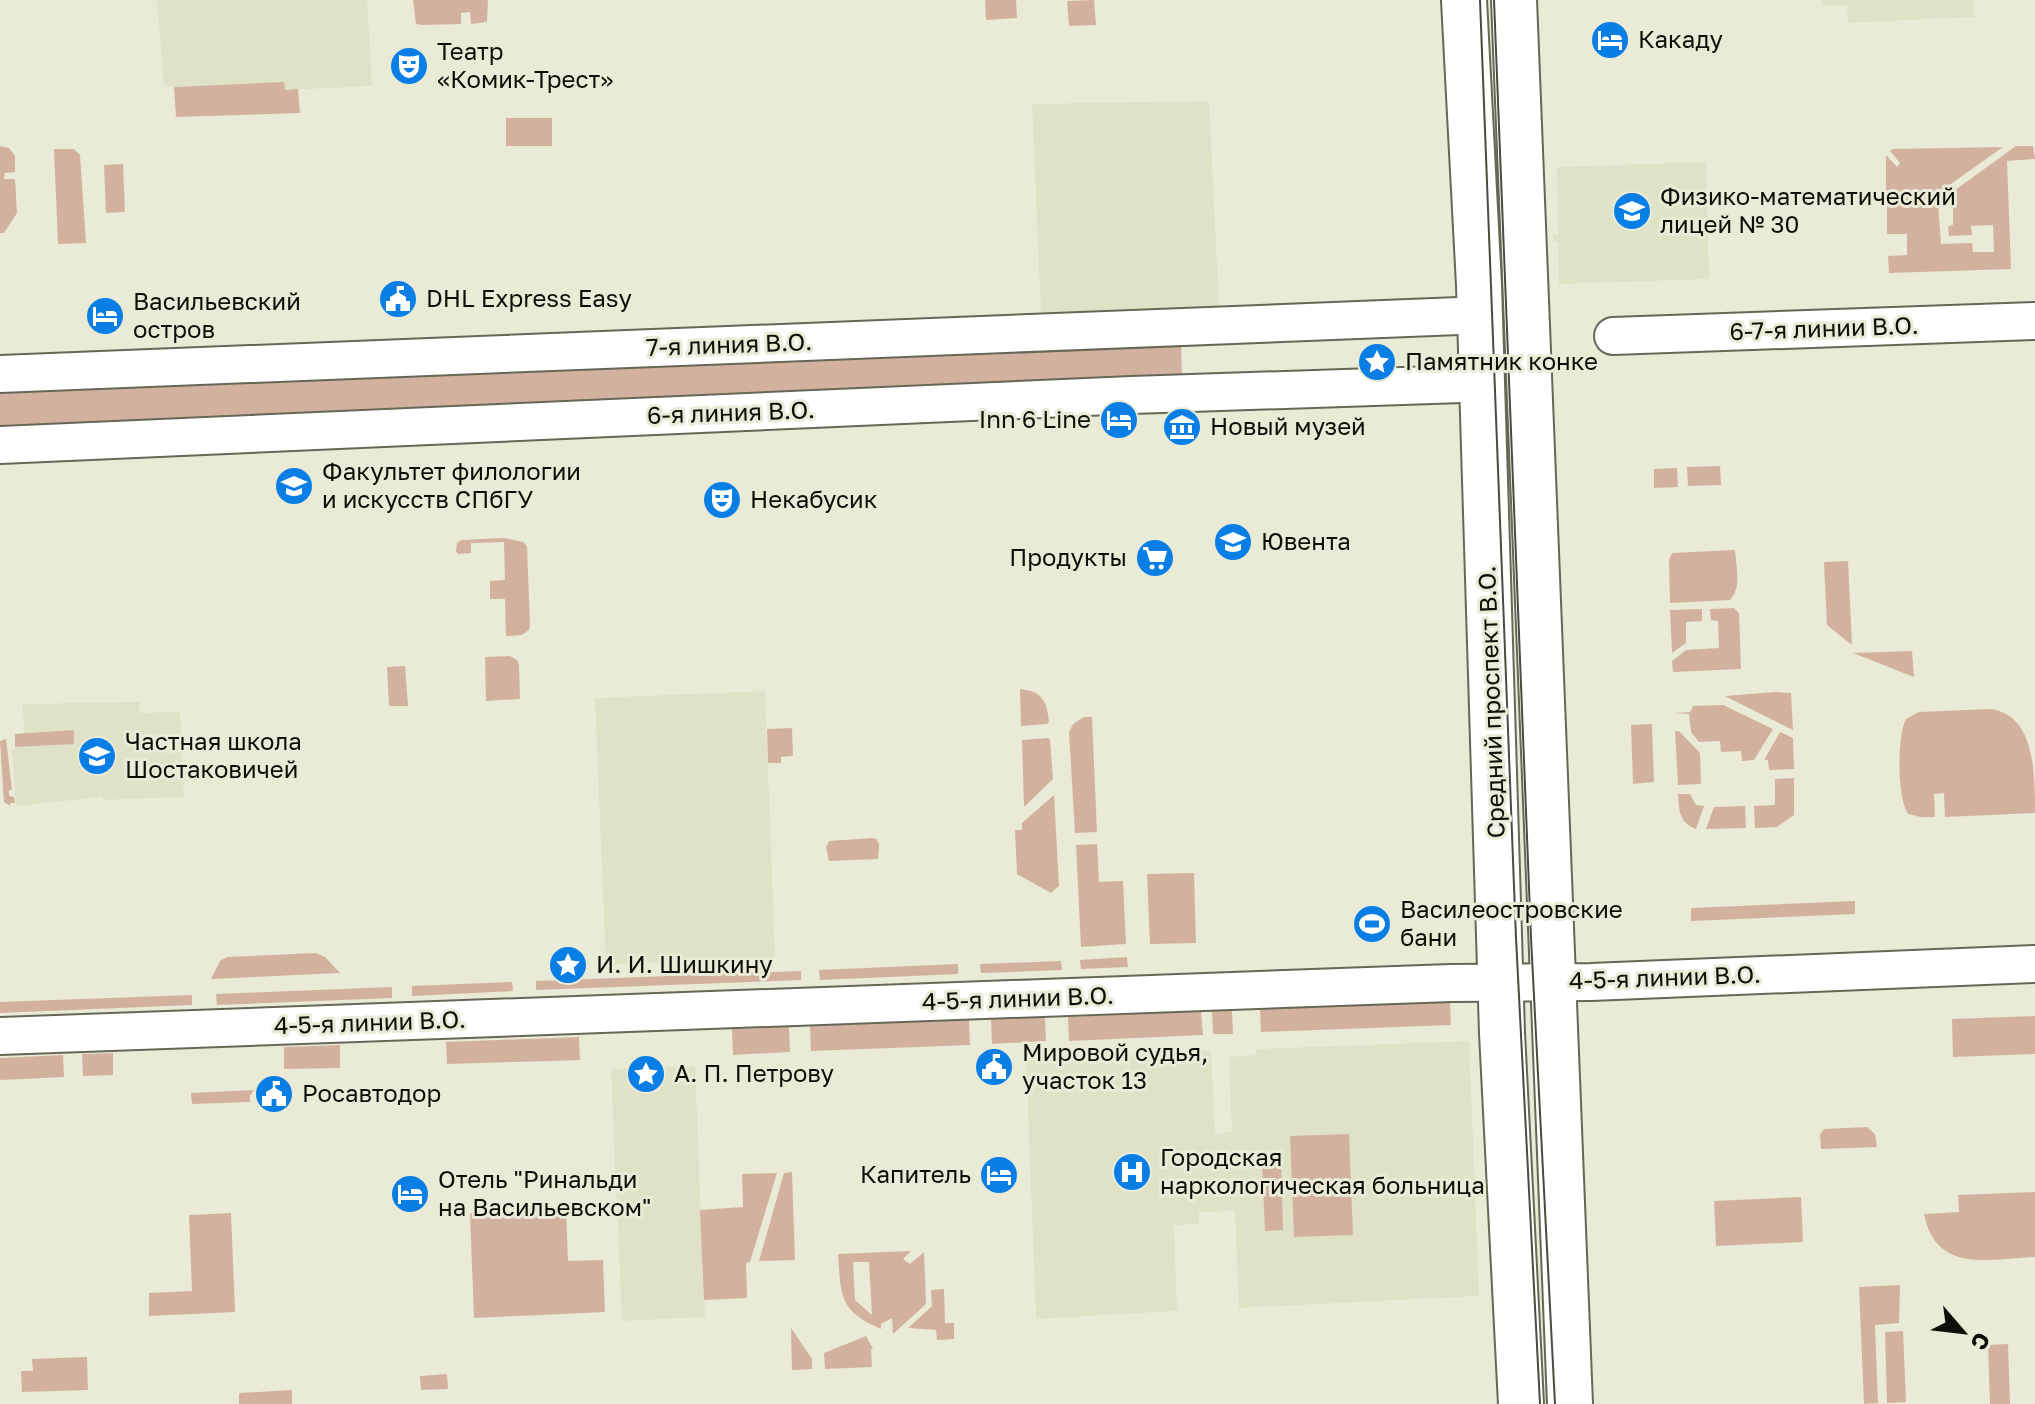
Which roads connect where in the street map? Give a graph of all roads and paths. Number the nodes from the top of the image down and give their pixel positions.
1 (1464, 0) edge
2 (1514, 0) edge
3 (1459, 316) dead end
4 (2035, 321) edge
5 (1613, 336) dead end
6 (0, 374) edge
7 (1462, 384) dead end
8 (0, 445) edge
9 (2035, 964) edge
10 (1552, 982) junction
11 (1501, 983) junction
12 (0, 1036) edge
13 (1521, 1404) edge
14 (1570, 1404) edge

1 - 11 main road, Средний проспект В.О.
2 - 10 main road, Средний проспект В.О.
3 - 6 street, 7-я линия В.О.
4 - 5 street, 6-7-я линии В.О.
7 - 8 street, 6-я линия В.О.
9 - 10 street, 4-5-я линии В.О.
10 - 11 street, 4-5-я линии В.О.
10 - 14 main road, Средний проспект В.О.
11 - 12 street, 4-5-я линии В.О.
11 - 13 main road, Средний проспект В.О.

